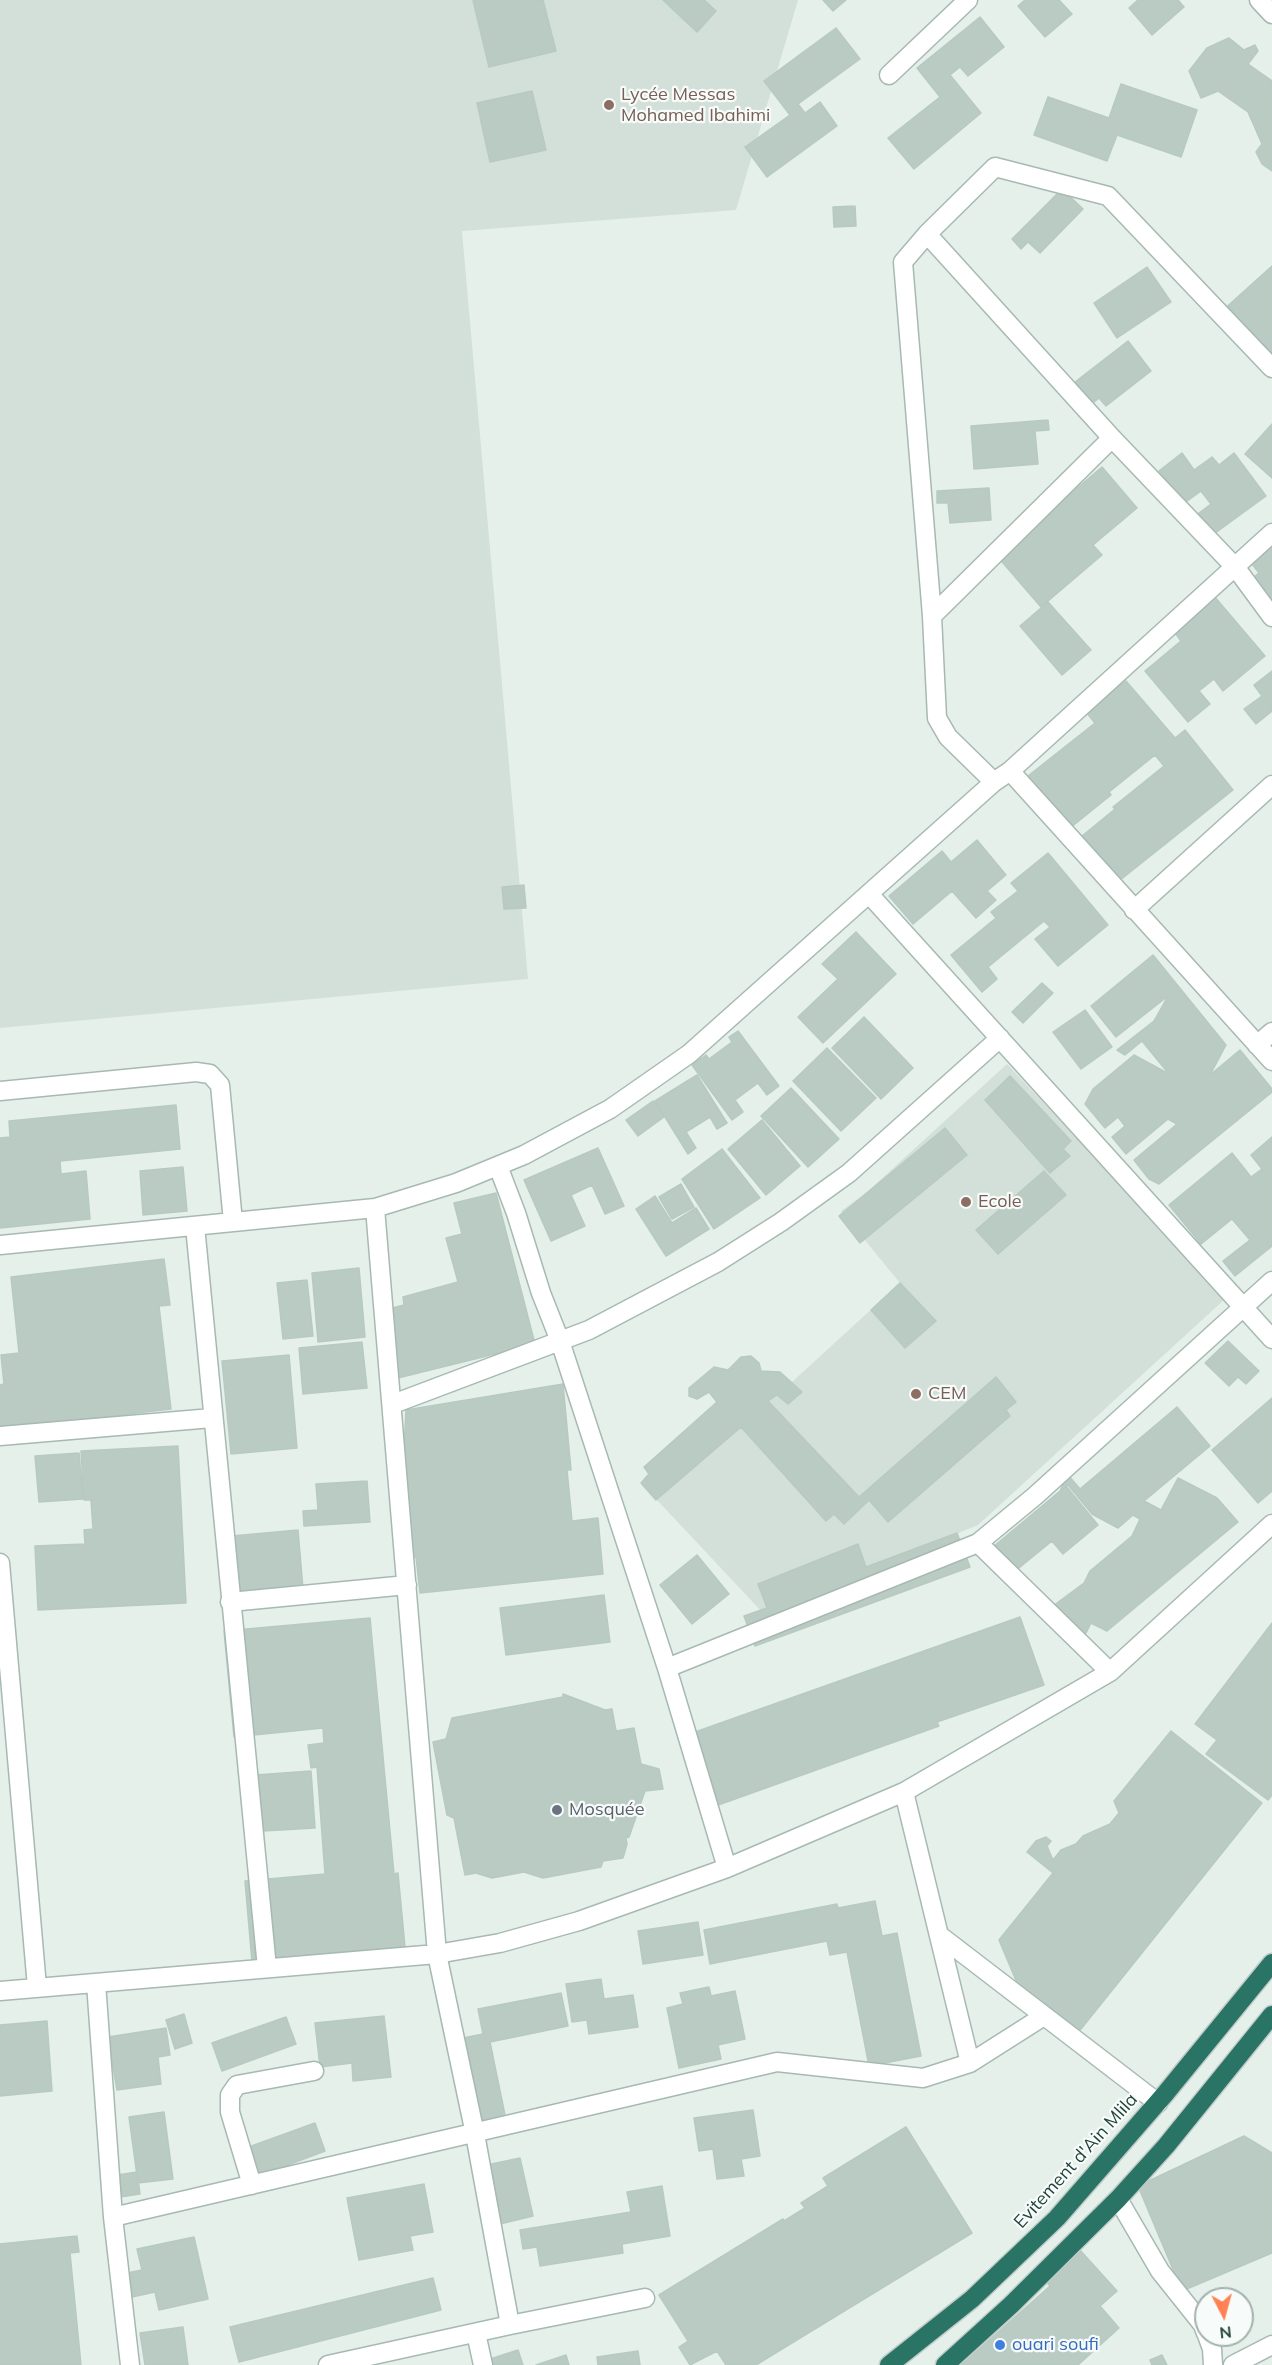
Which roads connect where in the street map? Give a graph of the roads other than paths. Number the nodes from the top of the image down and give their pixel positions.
1 (968, 0) edge
2 (1259, 0) edge
3 (1272, 14) edge
4 (889, 75) dead end
5 (927, 234) junction
6 (1272, 368) edge
7 (1112, 438) junction
8 (1272, 533) edge
9 (1236, 568) junction
10 (932, 616) junction
11 (1272, 617) edge
12 (1010, 771) junction
13 (994, 782) junction
14 (1272, 785) edge
15 (869, 894) junction
16 (1134, 910) junction
17 (1272, 1032) edge
18 (1000, 1038) junction
19 (1257, 1045) junction
20 (1272, 1061) edge
21 (0, 1091) edge
22 (498, 1166) junction
23 (375, 1208) junction
24 (233, 1222) junction
25 (195, 1226) junction
26 (0, 1245) edge
27 (1272, 1281) edge
28 (1244, 1307) junction
29 (1272, 1339) edge
30 (560, 1341) junction
31 (393, 1404) junction
32 (212, 1418) junction
33 (0, 1436) edge
34 (1272, 1524) edge
35 (978, 1544) junction
36 (0, 1563) edge
37 (407, 1586) junction
38 (230, 1602) junction
39 (668, 1668) junction
40 (1110, 1672) junction
41 (6, 1702) edge
42 (904, 1792) junction
43 (727, 1868) junction
44 (939, 1935) junction
45 (437, 1954) junction
46 (1272, 1963) edge
47 (267, 1968) junction
48 (96, 1983) junction
49 (37, 1988) junction
50 (0, 1991) edge
51 (1272, 2015) edge
52 (1044, 2016) junction
53 (970, 2063) junction
54 (314, 2071) dead end
55 (1158, 2103) junction
56 (475, 2134) junction
57 (252, 2185) junction
58 (1118, 2199) junction
59 (113, 2217) junction
60 (645, 2298) dead end
61 (1194, 2314) edge
62 (510, 2325) junction
63 (476, 2332) junction
64 (1272, 2345) edge
65 (1211, 2347) edge
66 (130, 2365) edge
67 (328, 2365) edge
68 (483, 2365) edge
69 (889, 2365) edge
70 (945, 2365) edge
71 (1213, 2365) edge
72 (1233, 2365) edge

1 - 4 street
2 - 3 street
5 - 6 street
5 - 7 street
5 - 10 street
7 - 9 street
7 - 10 street
8 - 9 street
9 - 11 street
9 - 12 street
10 - 13 street
12 - 13 street
12 - 16 street
13 - 15 street
14 - 16 street
15 - 18 street
15 - 22 street
16 - 19 street
17 - 19 street
18 - 28 street
18 - 30 street
19 - 20 street
21 - 24 street
22 - 23 street
22 - 30 street
23 - 24 street
23 - 31 street
24 - 25 street
25 - 26 street
25 - 32 street
27 - 28 street
28 - 29 street
28 - 35 street
30 - 31 street
30 - 39 street
31 - 37 street
32 - 33 street
32 - 38 street
34 - 40 street
35 - 39 street
35 - 40 street
36 - 41 street
37 - 38 street
37 - 45 street
38 - 47 street
39 - 43 street
40 - 42 street
41 - 49 street
42 - 43 street
42 - 44 street
43 - 45 street
44 - 52 street
44 - 53 street
45 - 47 street
45 - 56 street
46 - 55 highway, Evitement d'Ain Mlila
47 - 48 street
48 - 49 street
48 - 59 street
49 - 50 street
51 - 58 highway
52 - 53 street
52 - 55 street
53 - 56 street
54 - 57 street
55 - 69 highway, Evitement d'Ain Mlila
56 - 57 street
56 - 62 street
57 - 59 street
58 - 61 street
58 - 70 highway
59 - 66 street
60 - 62 street
62 - 63 street
63 - 67 street
63 - 68 street
64 - 72 street
65 - 71 street

